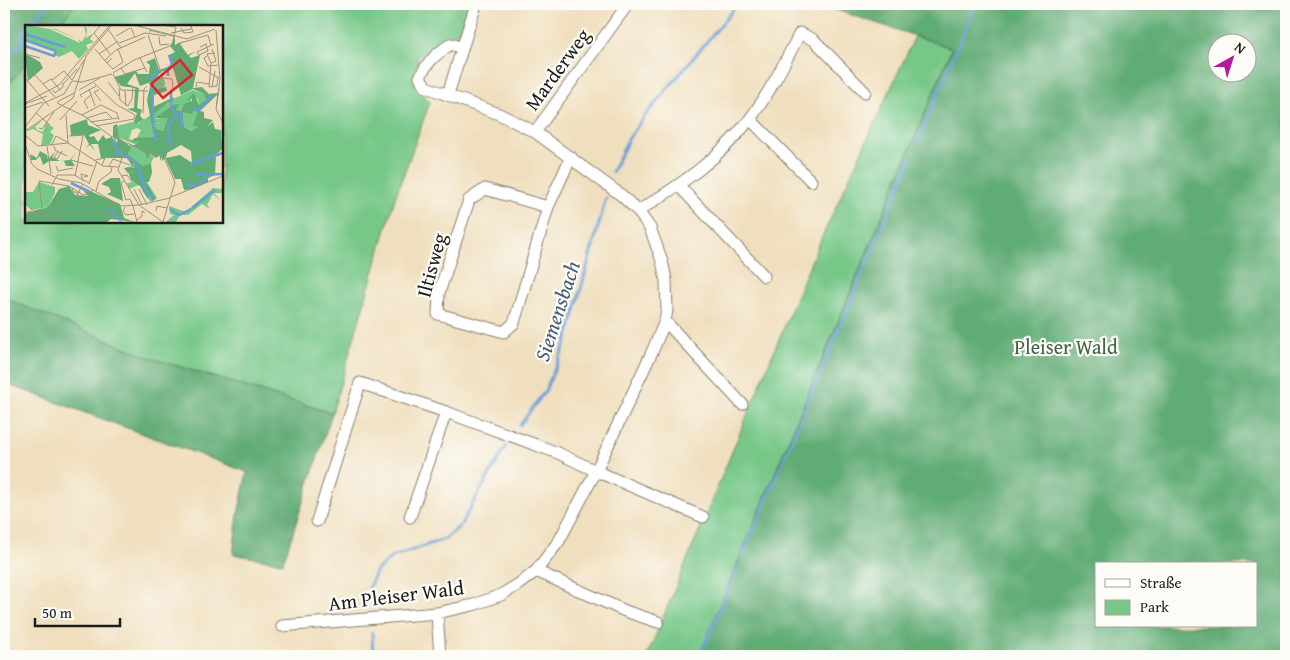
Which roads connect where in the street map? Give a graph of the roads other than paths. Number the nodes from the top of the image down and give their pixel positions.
1 (476, 4) edge
2 (628, 4) edge
3 (462, 48) junction
4 (865, 92) dead end
5 (448, 94) junction
6 (750, 120) junction
7 (535, 132) junction
8 (571, 157) junction
9 (811, 181) dead end
10 (679, 186) junction
11 (548, 208) junction
12 (638, 211) junction
13 (764, 276) dead end
14 (665, 321) junction
15 (742, 404) dead end
16 (446, 412) junction
17 (596, 471) junction
18 (410, 517) dead end
19 (703, 517) dead end
20 (316, 521) dead end
21 (536, 571) junction
22 (437, 612) junction
23 (658, 622) dead end
24 (282, 626) dead end
25 (440, 656) edge

1 - 3 street
2 - 7 street, Marderweg
3 - 5 street
3 - 5 street, Am Pleiser Wald
4 - 6 street
5 - 7 street, Am Pleiser Wald
6 - 9 street
6 - 10 street
7 - 8 street, Am Pleiser Wald
8 - 11 street, Iltisweg
8 - 12 street, Am Pleiser Wald
10 - 12 street
10 - 13 street
11 - 11 street, Iltisweg
12 - 14 street, Am Pleiser Wald
14 - 15 street
14 - 17 street, Am Pleiser Wald
16 - 17 street
16 - 18 street
16 - 20 street
17 - 19 street
17 - 21 street, Am Pleiser Wald
21 - 22 street, Am Pleiser Wald
21 - 23 street
22 - 24 street, Am Pleiser Wald
22 - 25 street

